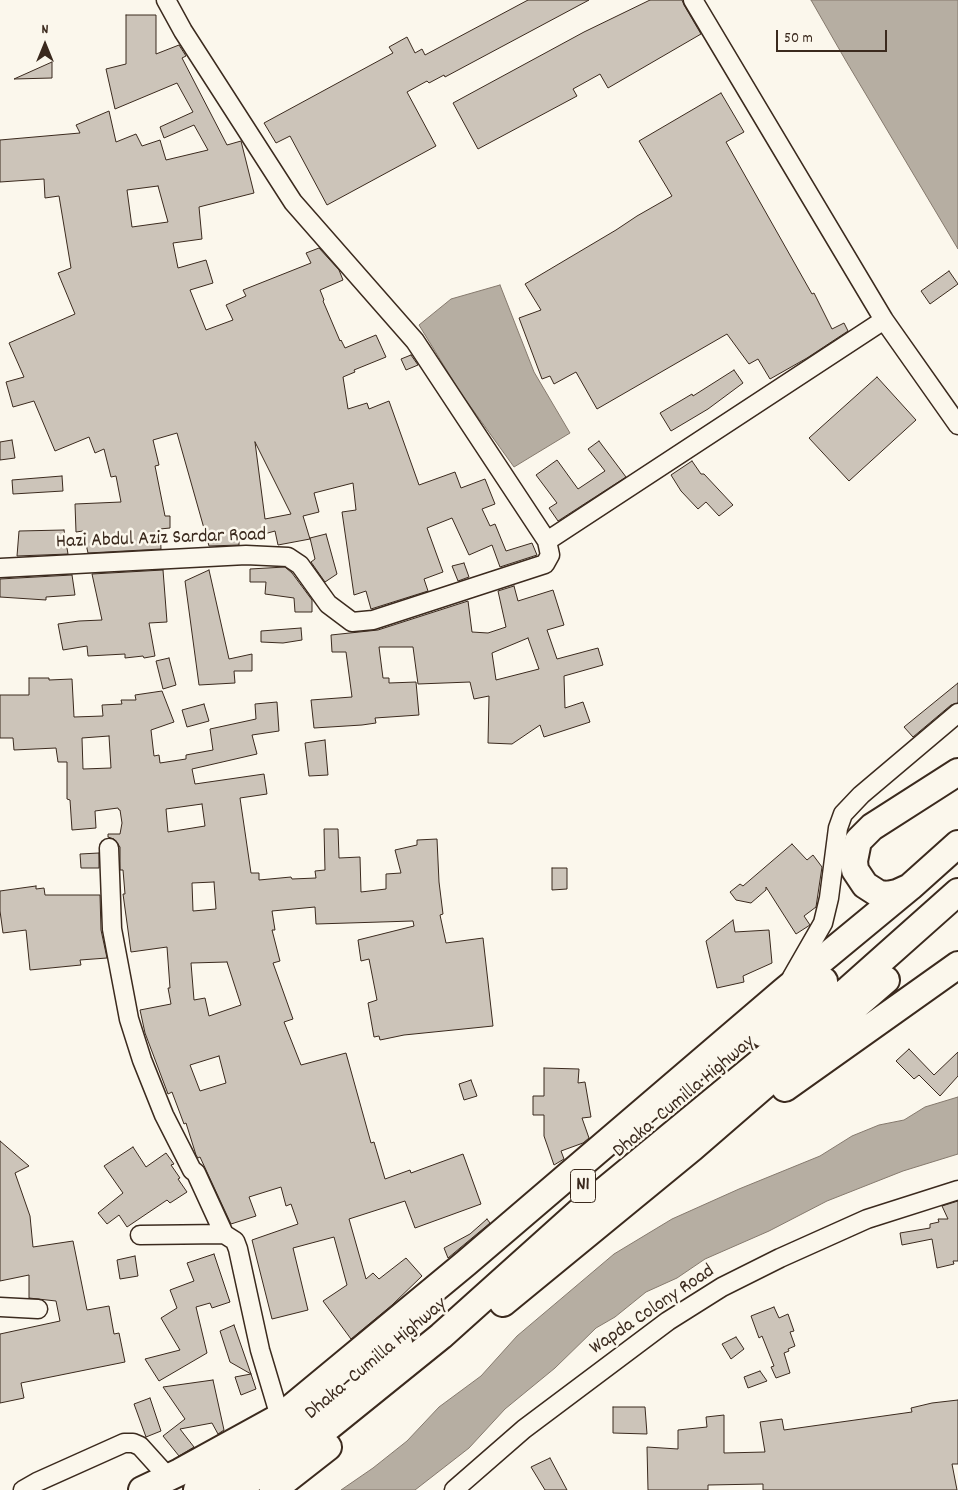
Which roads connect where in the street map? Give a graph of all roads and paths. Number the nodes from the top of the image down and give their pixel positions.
1 (166, 0) edge
2 (693, 0) edge
3 (884, 320) junction
4 (958, 425) edge
5 (549, 548) junction
6 (0, 568) edge
7 (958, 713) edge
8 (958, 772) edge
9 (958, 844) edge
10 (109, 848) dead end
11 (958, 867) edge
12 (910, 886) junction
13 (958, 892) edge
14 (958, 915) edge
15 (958, 965) edge
16 (784, 991) junction
17 (692, 1148) junction
18 (958, 1190) edge
19 (224, 1234) junction
20 (140, 1235) dead end
21 (0, 1307) edge
22 (38, 1308) dead end
23 (280, 1417) junction
24 (168, 1478) junction
25 (23, 1490) edge
26 (142, 1490) edge
27 (197, 1490) edge
28 (234, 1490) edge
29 (273, 1490) edge
30 (454, 1490) edge

1 - 5 street
2 - 3 street
3 - 4 street
3 - 5 street, Hazi Abdul Aziz Sardar Road
5 - 6 street, Hazi Abdul Aziz Sardar Road
7 - 16 street
8 - 12 highway
9 - 12 highway
10 - 19 street
11 - 27 highway, Dhaka–Cumilla Highway / N1
12 - 16 highway
13 - 28 highway, Dhaka–Cumilla Highway / N1
14 - 17 highway
15 - 17 highway
16 - 23 highway
17 - 29 highway
18 - 30 street, Wapda Colony Road
19 - 20 street
19 - 23 street
21 - 22 street
23 - 24 highway
24 - 25 street
24 - 26 highway

